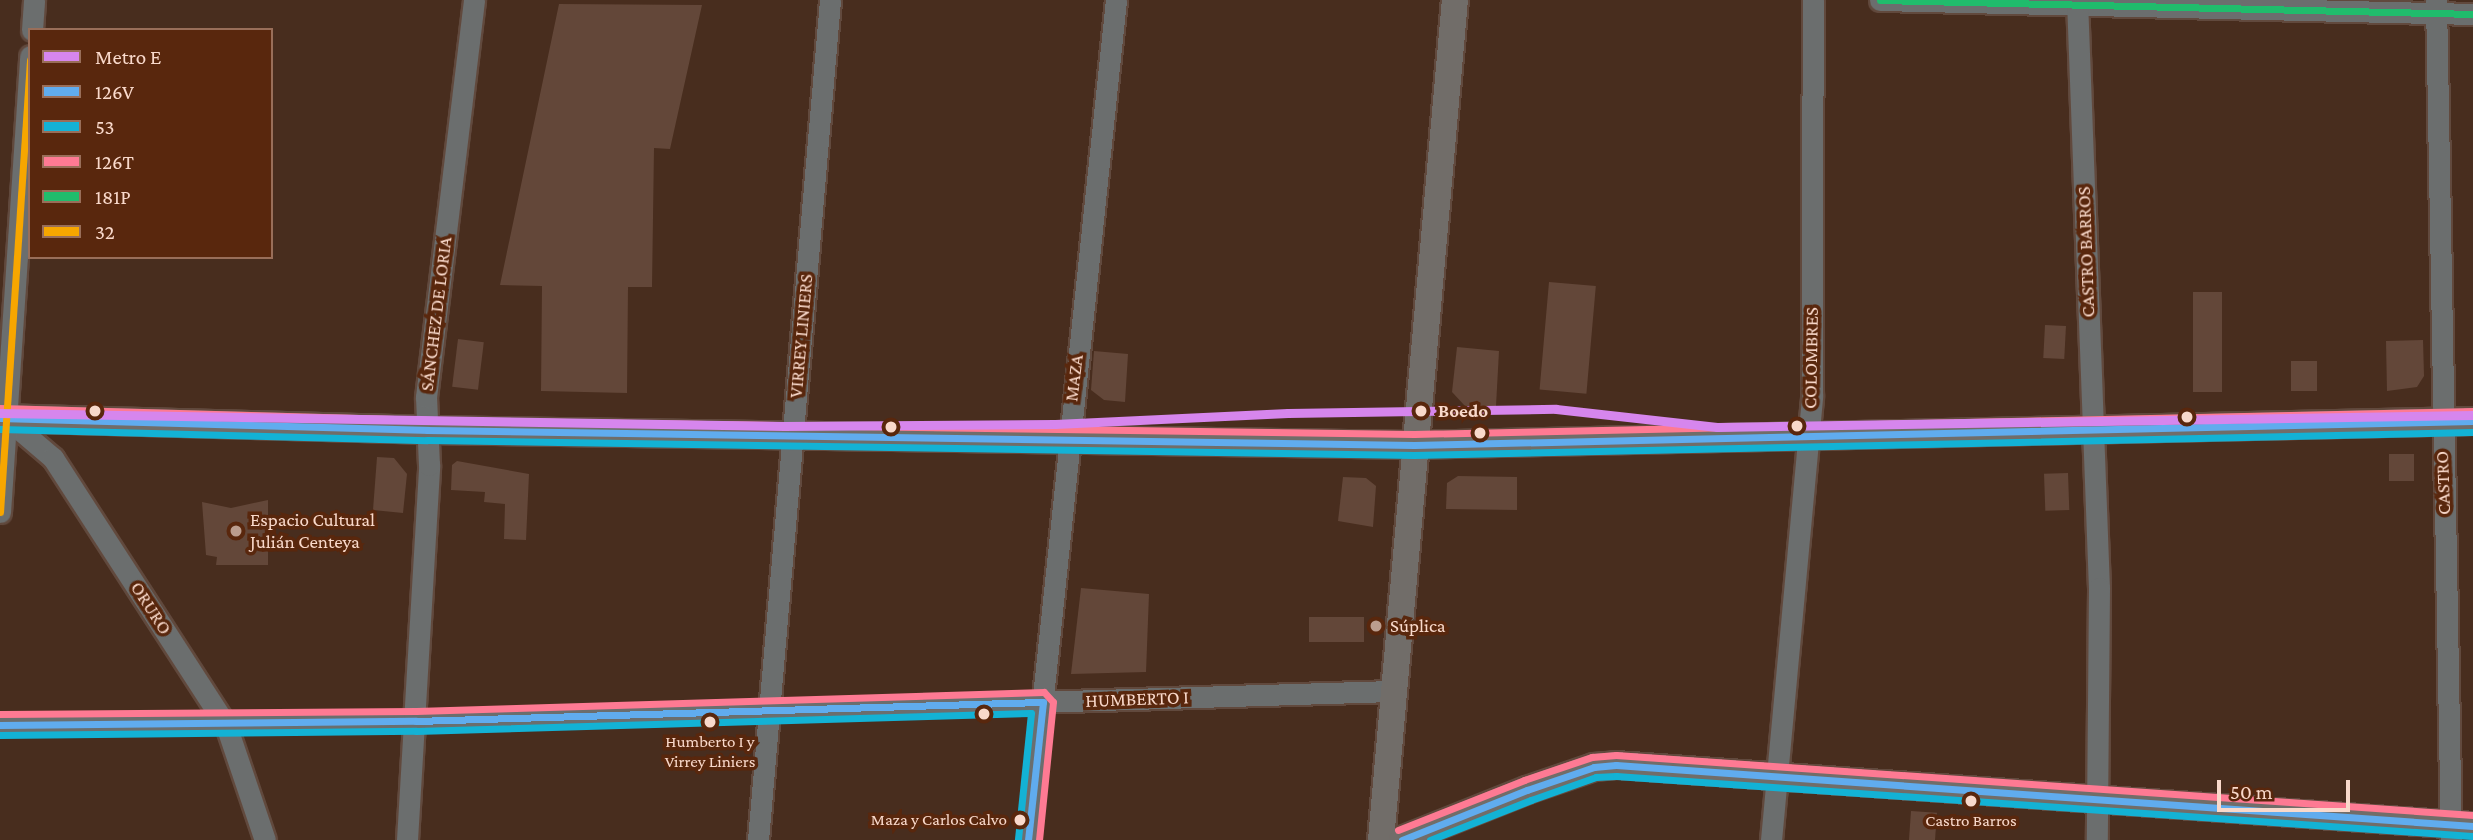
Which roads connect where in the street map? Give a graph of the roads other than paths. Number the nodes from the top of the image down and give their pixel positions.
1 (33, 0) edge
2 (474, 0) edge
3 (830, 0) edge
4 (1116, 0) edge
5 (1455, 0) edge
6 (1814, 0) edge
7 (1880, 0) edge
8 (2077, 2) edge
9 (2436, 7) edge
10 (2473, 14) edge
11 (32, 28) edge
12 (28, 81) edge
13 (2, 412) edge
14 (2473, 421) edge
15 (2441, 422) junction
16 (2091, 427) junction
17 (427, 430) junction
18 (793, 435) junction
19 (1809, 436) junction
20 (1067, 439) junction
21 (1414, 445) junction
22 (0, 512) edge
23 (1392, 691) junction
24 (1043, 702) junction
25 (768, 712) junction
26 (416, 721) junction
27 (0, 725) edge
28 (226, 725) junction
29 (1777, 776) junction
30 (2101, 801) junction
31 (2459, 831) edge
32 (265, 840) edge
33 (407, 840) edge
34 (758, 840) edge
35 (1028, 840) edge
36 (1381, 840) edge
37 (1402, 840) edge
38 (1772, 840) edge
39 (2097, 840) edge

1 - 11 street
2 - 17 street, SÁNCHEZ DE LORIA
3 - 18 street, VIRREY LINIERS
4 - 20 street, MAZA
5 - 21 main road
6 - 19 street, COLOMBRES
7 - 8 street
8 - 9 street
8 - 16 street, CASTRO BARROS
9 - 10 street
9 - 15 street, CASTRO
12 - 13 street
13 - 17 main road
13 - 22 street
13 - 28 street, ORURO
14 - 15 main road
15 - 16 main road
15 - 31 street, CASTRO
16 - 19 main road
16 - 30 street, CASTRO BARROS
17 - 18 main road
17 - 26 street, SÁNCHEZ DE LORIA
18 - 20 main road
18 - 25 street, VIRREY LINIERS
19 - 21 main road
19 - 29 street, COLOMBRES
20 - 21 main road
20 - 24 street, MAZA
21 - 23 main road
23 - 24 street, HUMBERTO I
23 - 36 main road
24 - 25 street, HUMBERTO I
24 - 35 street, MAZA
25 - 26 street, HUMBERTO I
25 - 34 street, VIRREY LINIERS
26 - 28 street, HUMBERTO I
26 - 33 street, SÁNCHEZ DE LORIA
27 - 28 street, HUMBERTO I
28 - 32 street, ORURO
29 - 30 main road
29 - 37 main road
29 - 38 street, COLOMBRES
30 - 31 main road
30 - 39 street, CASTRO BARROS

